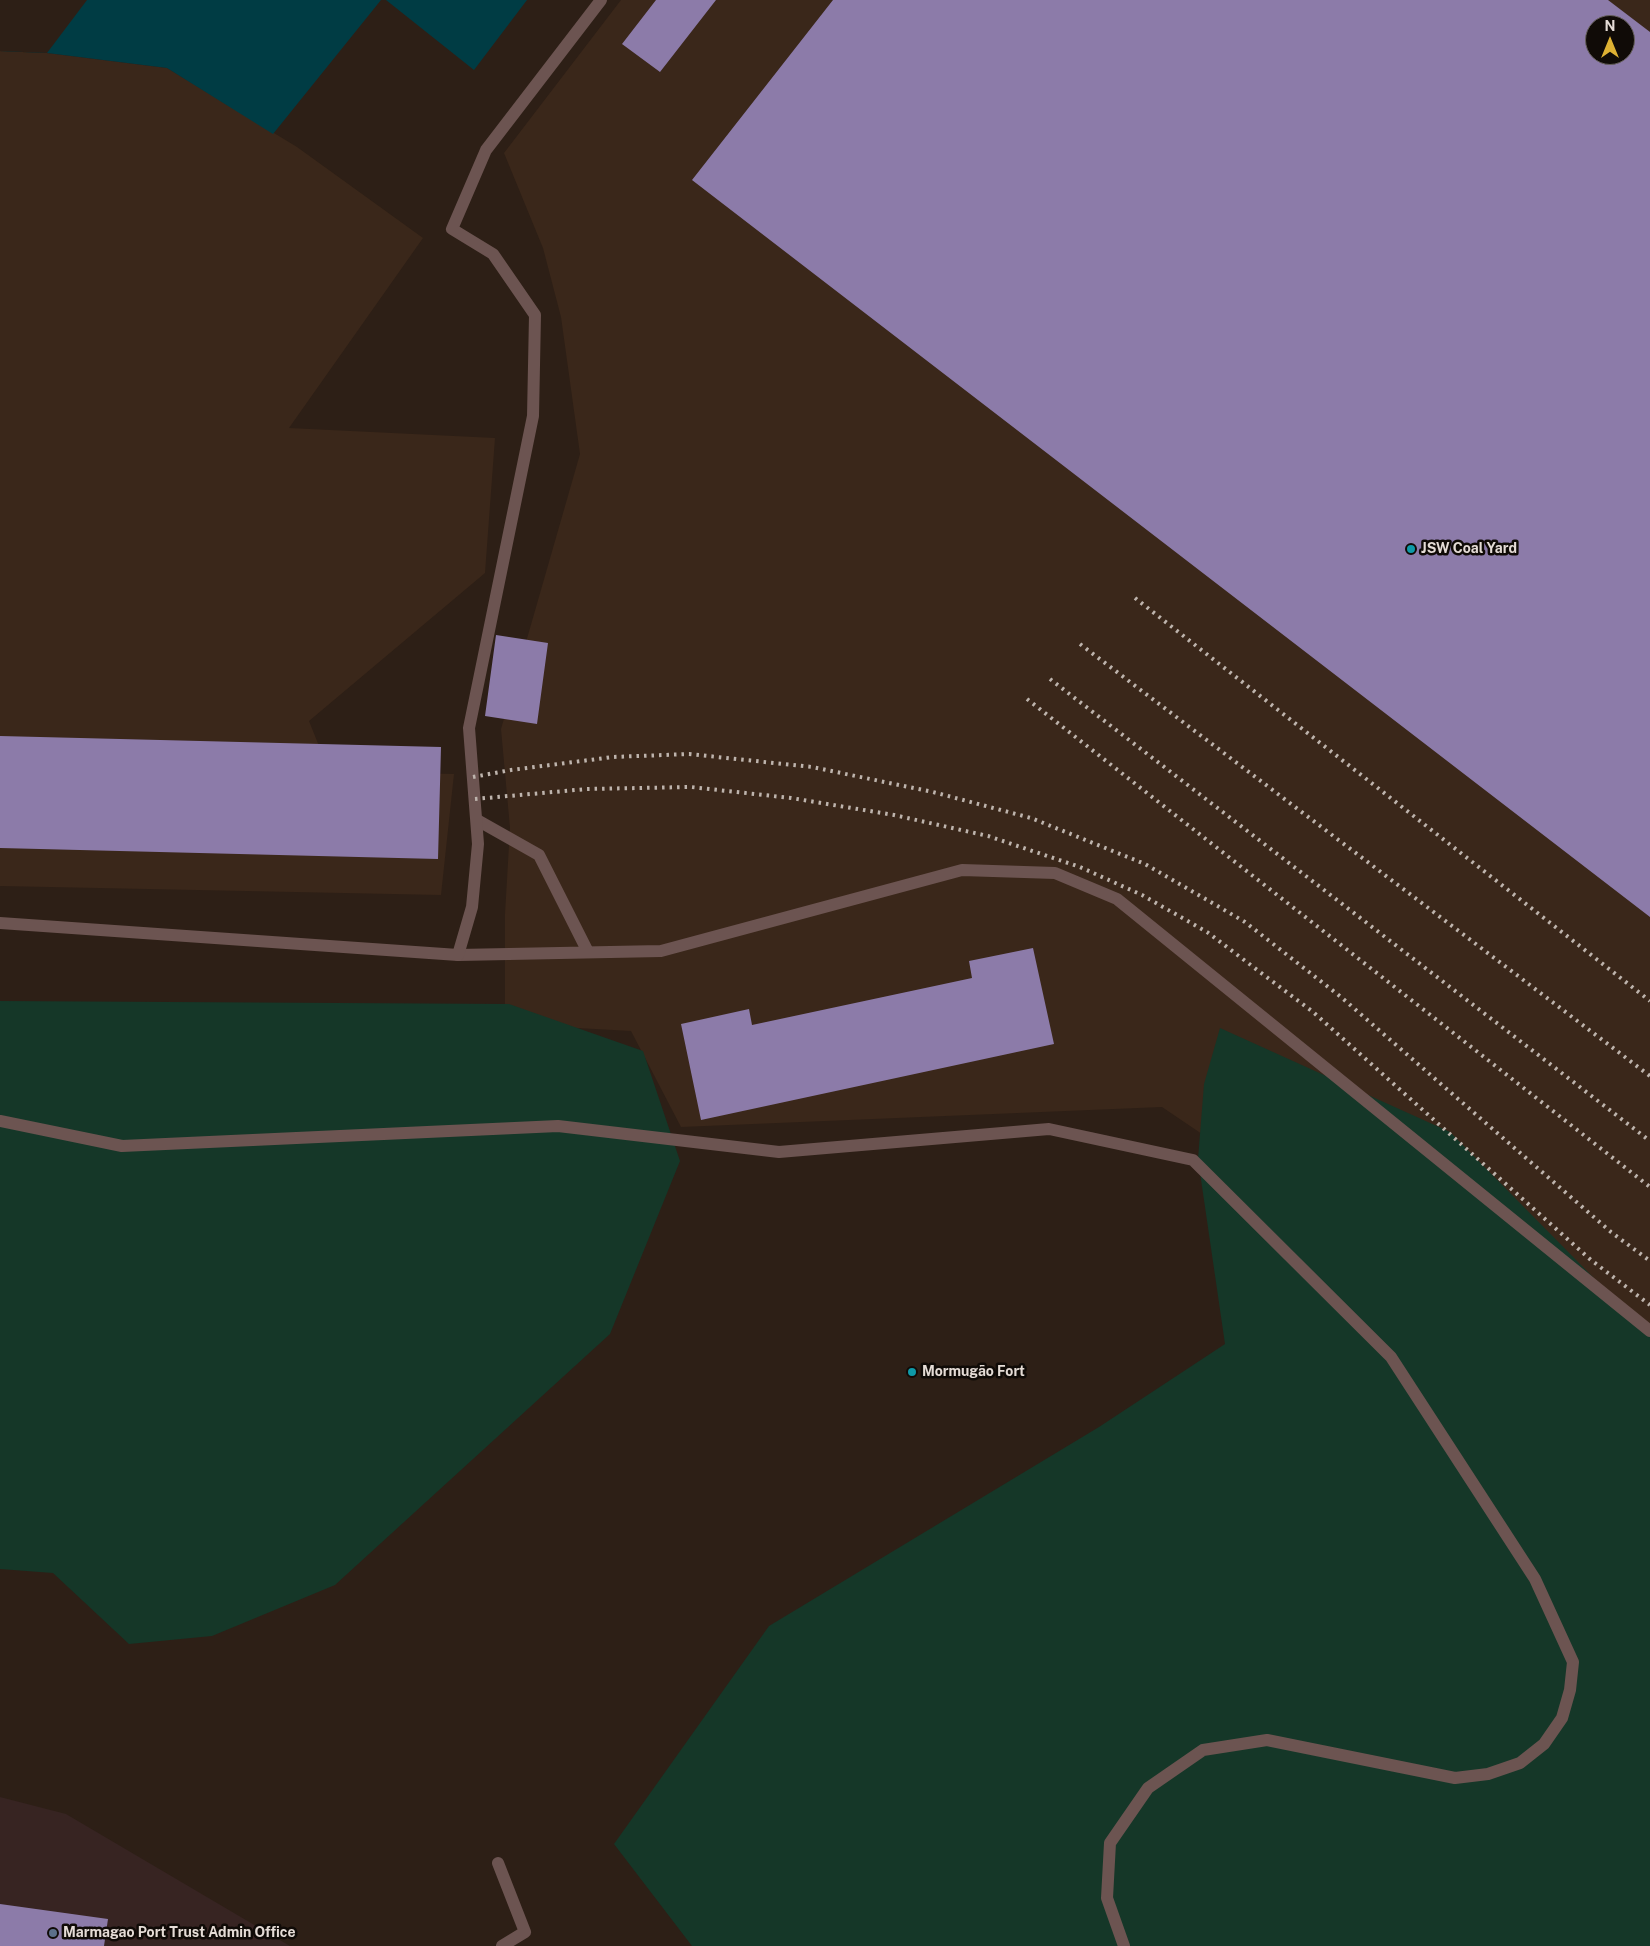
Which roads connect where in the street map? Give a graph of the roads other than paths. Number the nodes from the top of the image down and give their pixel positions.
1 (601, 0) edge
2 (477, 820) junction
3 (0, 923) edge
4 (588, 952) junction
5 (458, 955) junction
6 (0, 1121) edge
7 (1650, 1331) edge
8 (498, 1863) dead end
9 (502, 1946) edge
10 (1124, 1946) edge

1 - 2 street
2 - 4 street
2 - 5 street
3 - 5 street
4 - 5 street
4 - 7 street
6 - 10 street
8 - 9 street

